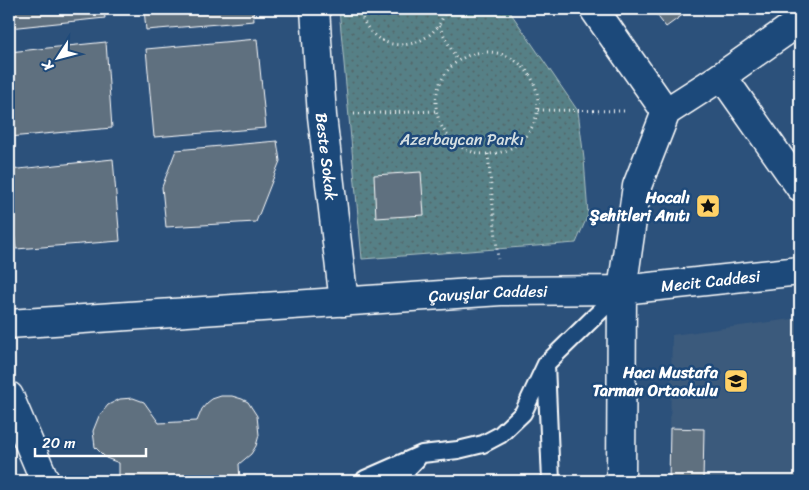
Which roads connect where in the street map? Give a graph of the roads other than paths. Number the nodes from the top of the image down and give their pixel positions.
1 (315, 9) edge
2 (594, 9) edge
3 (800, 21) edge
4 (722, 76) junction
5 (666, 112) junction
6 (800, 187) edge
7 (800, 271) edge
8 (622, 290) junction
9 (344, 302) junction
10 (9, 324) edge
11 (546, 364) junction
12 (9, 396) edge
13 (422, 454) junction
14 (366, 480) edge
15 (45, 481) edge
16 (396, 481) edge
17 (551, 481) edge
18 (621, 481) edge

1 - 9 street, Beste Sokak
2 - 5 street
3 - 4 street
4 - 5 street
4 - 6 street
5 - 8 street
7 - 8 street, Mecit Caddesi
8 - 9 street, Çavuşlar Caddesi
8 - 11 lane
8 - 18 street
9 - 10 street, Çavuşlar Caddesi
11 - 13 lane
11 - 17 lane
12 - 15 street
13 - 14 lane
13 - 16 lane

